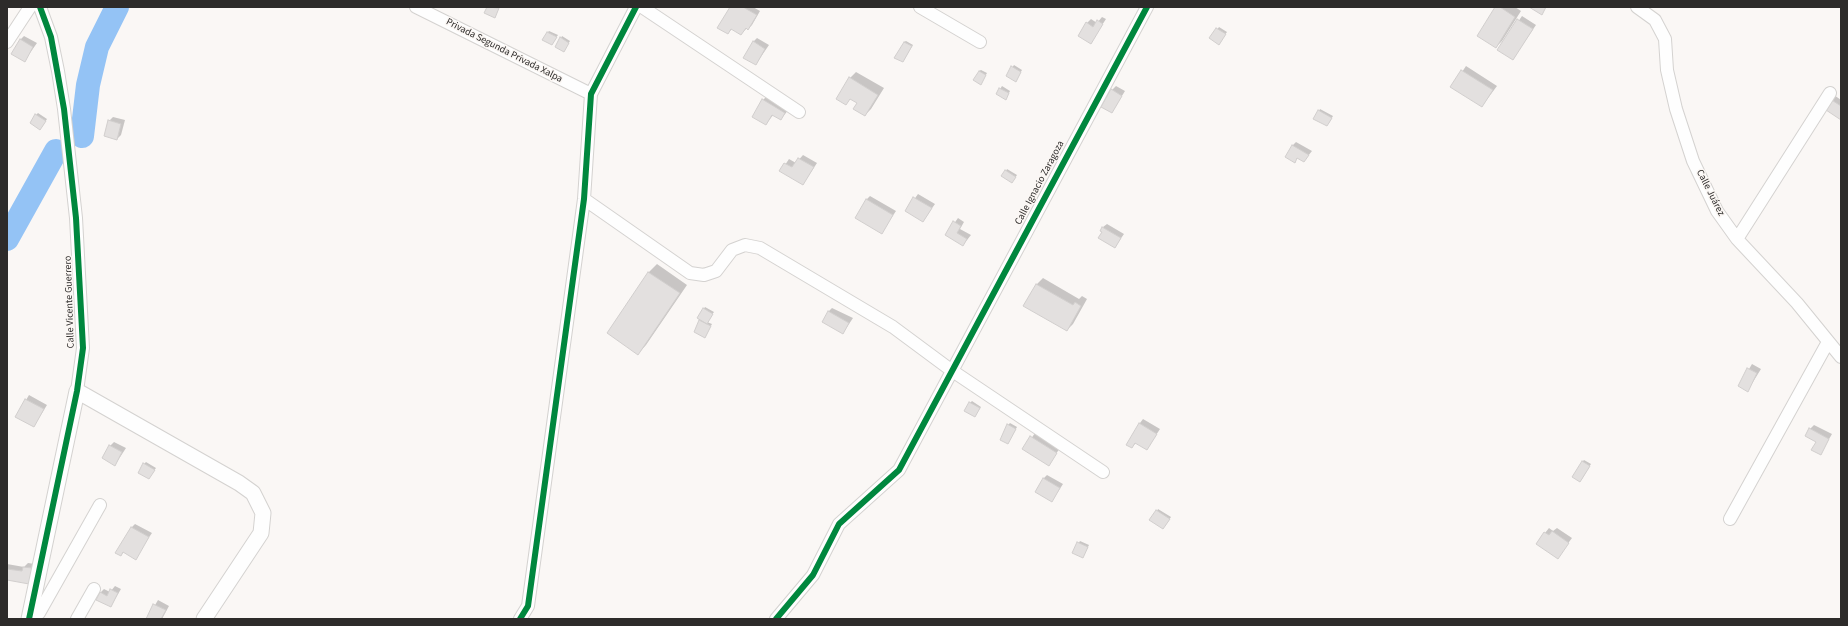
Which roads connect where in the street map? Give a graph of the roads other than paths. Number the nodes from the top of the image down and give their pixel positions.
1 (30, 7) edge
2 (40, 7) edge
3 (416, 7) edge
4 (636, 7) edge
5 (642, 7) edge
6 (920, 7) edge
7 (1147, 7) edge
8 (1637, 7) edge
9 (7, 42) edge
10 (980, 42) dead end
11 (1830, 93) dead end
12 (591, 94) junction
13 (799, 112) dead end
14 (584, 199) junction
15 (1737, 239) junction
16 (1828, 342) junction
17 (1841, 356) edge
18 (951, 370) junction
19 (77, 391) junction
20 (1103, 472) dead end
21 (100, 505) dead end
22 (1730, 519) dead end
23 (94, 590) dead end
24 (29, 619) edge
25 (77, 619) edge
26 (204, 619) edge
27 (520, 619) edge
28 (776, 619) edge

1 - 9 street
2 - 19 street, Calle Vicente Guerrero
3 - 12 street, Privada Segunda Privada Xalpa
4 - 12 street
5 - 13 street
6 - 10 street
7 - 18 street, Calle Ignacio Zaragoza
8 - 15 street, Calle Juárez
11 - 15 street
12 - 14 street
14 - 18 street
14 - 27 street
15 - 16 street, Calle Juárez
16 - 17 street, Calle Juárez
16 - 22 street
18 - 20 street
18 - 28 street, Calle Ignacio Zaragoza
19 - 24 street, Calle Vicente Guerrero
19 - 26 street
21 - 24 street
23 - 25 street

